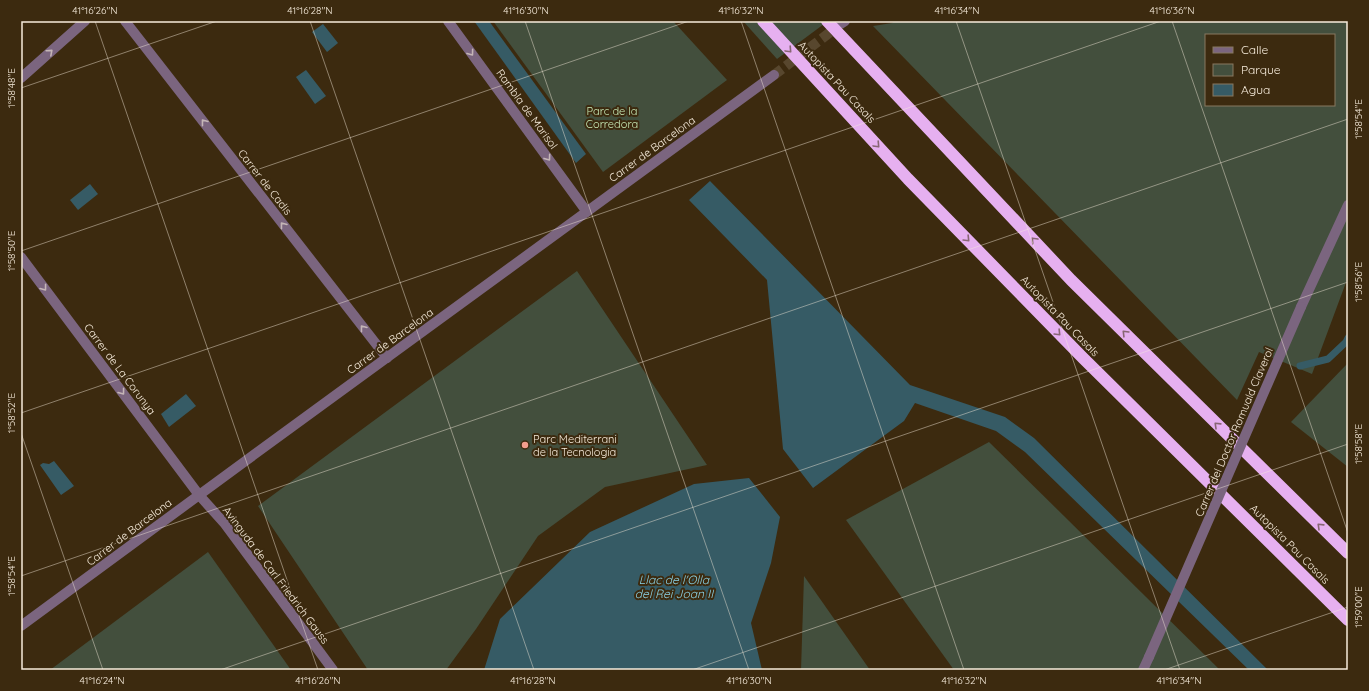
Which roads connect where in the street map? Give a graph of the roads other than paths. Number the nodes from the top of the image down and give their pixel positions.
1 (85, 21) edge
2 (125, 21) edge
3 (448, 21) edge
4 (763, 21) edge
5 (827, 21) edge
6 (774, 75) tunnel mouth
7 (21, 78) edge
8 (1348, 205) edge
9 (587, 212) junction
10 (21, 257) edge
11 (387, 358) junction
12 (199, 495) junction
13 (1348, 553) edge
14 (1348, 620) edge
15 (21, 626) edge
16 (333, 670) edge
17 (1143, 670) edge

7 -> 1 street
11 -> 2 street, Carrer de Cadis
3 -> 9 street, Rambla de Marisol
4 -> 14 highway, Autopista Pau Casals
13 -> 5 highway
6 - 9 street, Carrer de Barcelona
8 - 17 street, Carrer del Doctor Romuald Claverol, bridge
9 - 11 street, Carrer de Barcelona
10 -> 12 street, Carrer de La Corunya
11 - 12 street, Carrer de Barcelona
12 - 15 street, Carrer de Barcelona
12 - 16 street, Avinguda de Carl Friedrich Gauss

